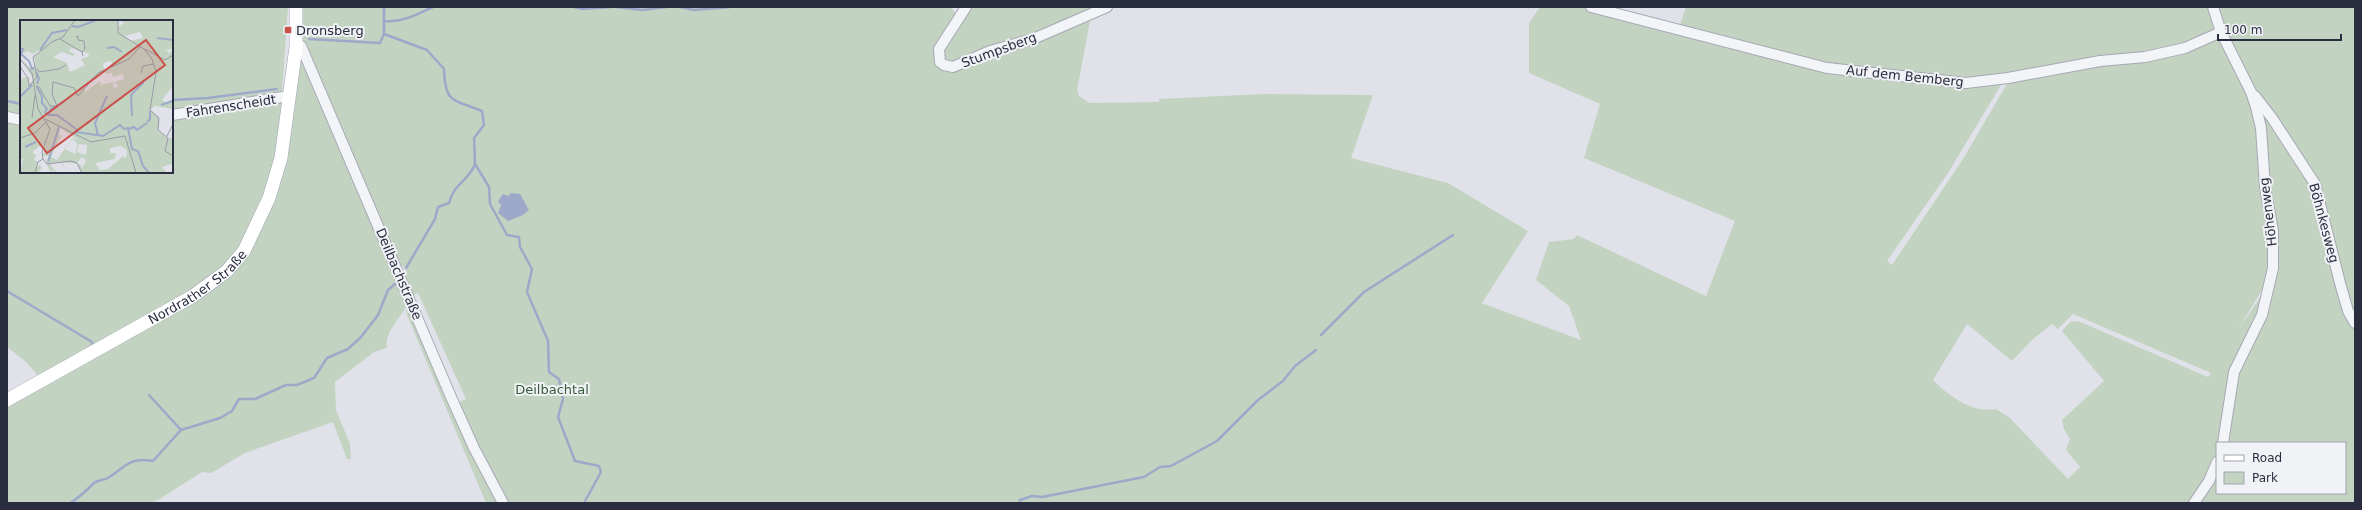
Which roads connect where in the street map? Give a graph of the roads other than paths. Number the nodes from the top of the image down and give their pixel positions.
1 (296, 7) edge
2 (966, 7) edge
3 (1108, 7) edge
4 (1591, 7) edge
5 (2213, 7) edge
6 (2221, 32) junction
7 (296, 47) junction
8 (2252, 92) junction
9 (289, 96) junction
10 (173, 115) edge
11 (7, 118) edge
12 (20, 120) edge
13 (2355, 323) edge
14 (7, 400) edge
15 (2223, 442) edge
16 (2216, 464) edge
17 (503, 503) edge
18 (2194, 503) edge

1 - 7 main road, Nordrather Straße
2 - 3 street, Stumpsberg
4 - 6 street, Auf dem Bemberg
5 - 6 street, Höhenweg
6 - 8 street, Höhenweg
7 - 9 main road, Nordrather Straße
7 - 17 street, Deilbachstraße
8 - 13 street, Böhnkesweg
8 - 15 street, Höhenweg
9 - 10 street, Fahrenscheidt
9 - 14 main road, Nordrather Straße
11 - 12 street
16 - 18 street

